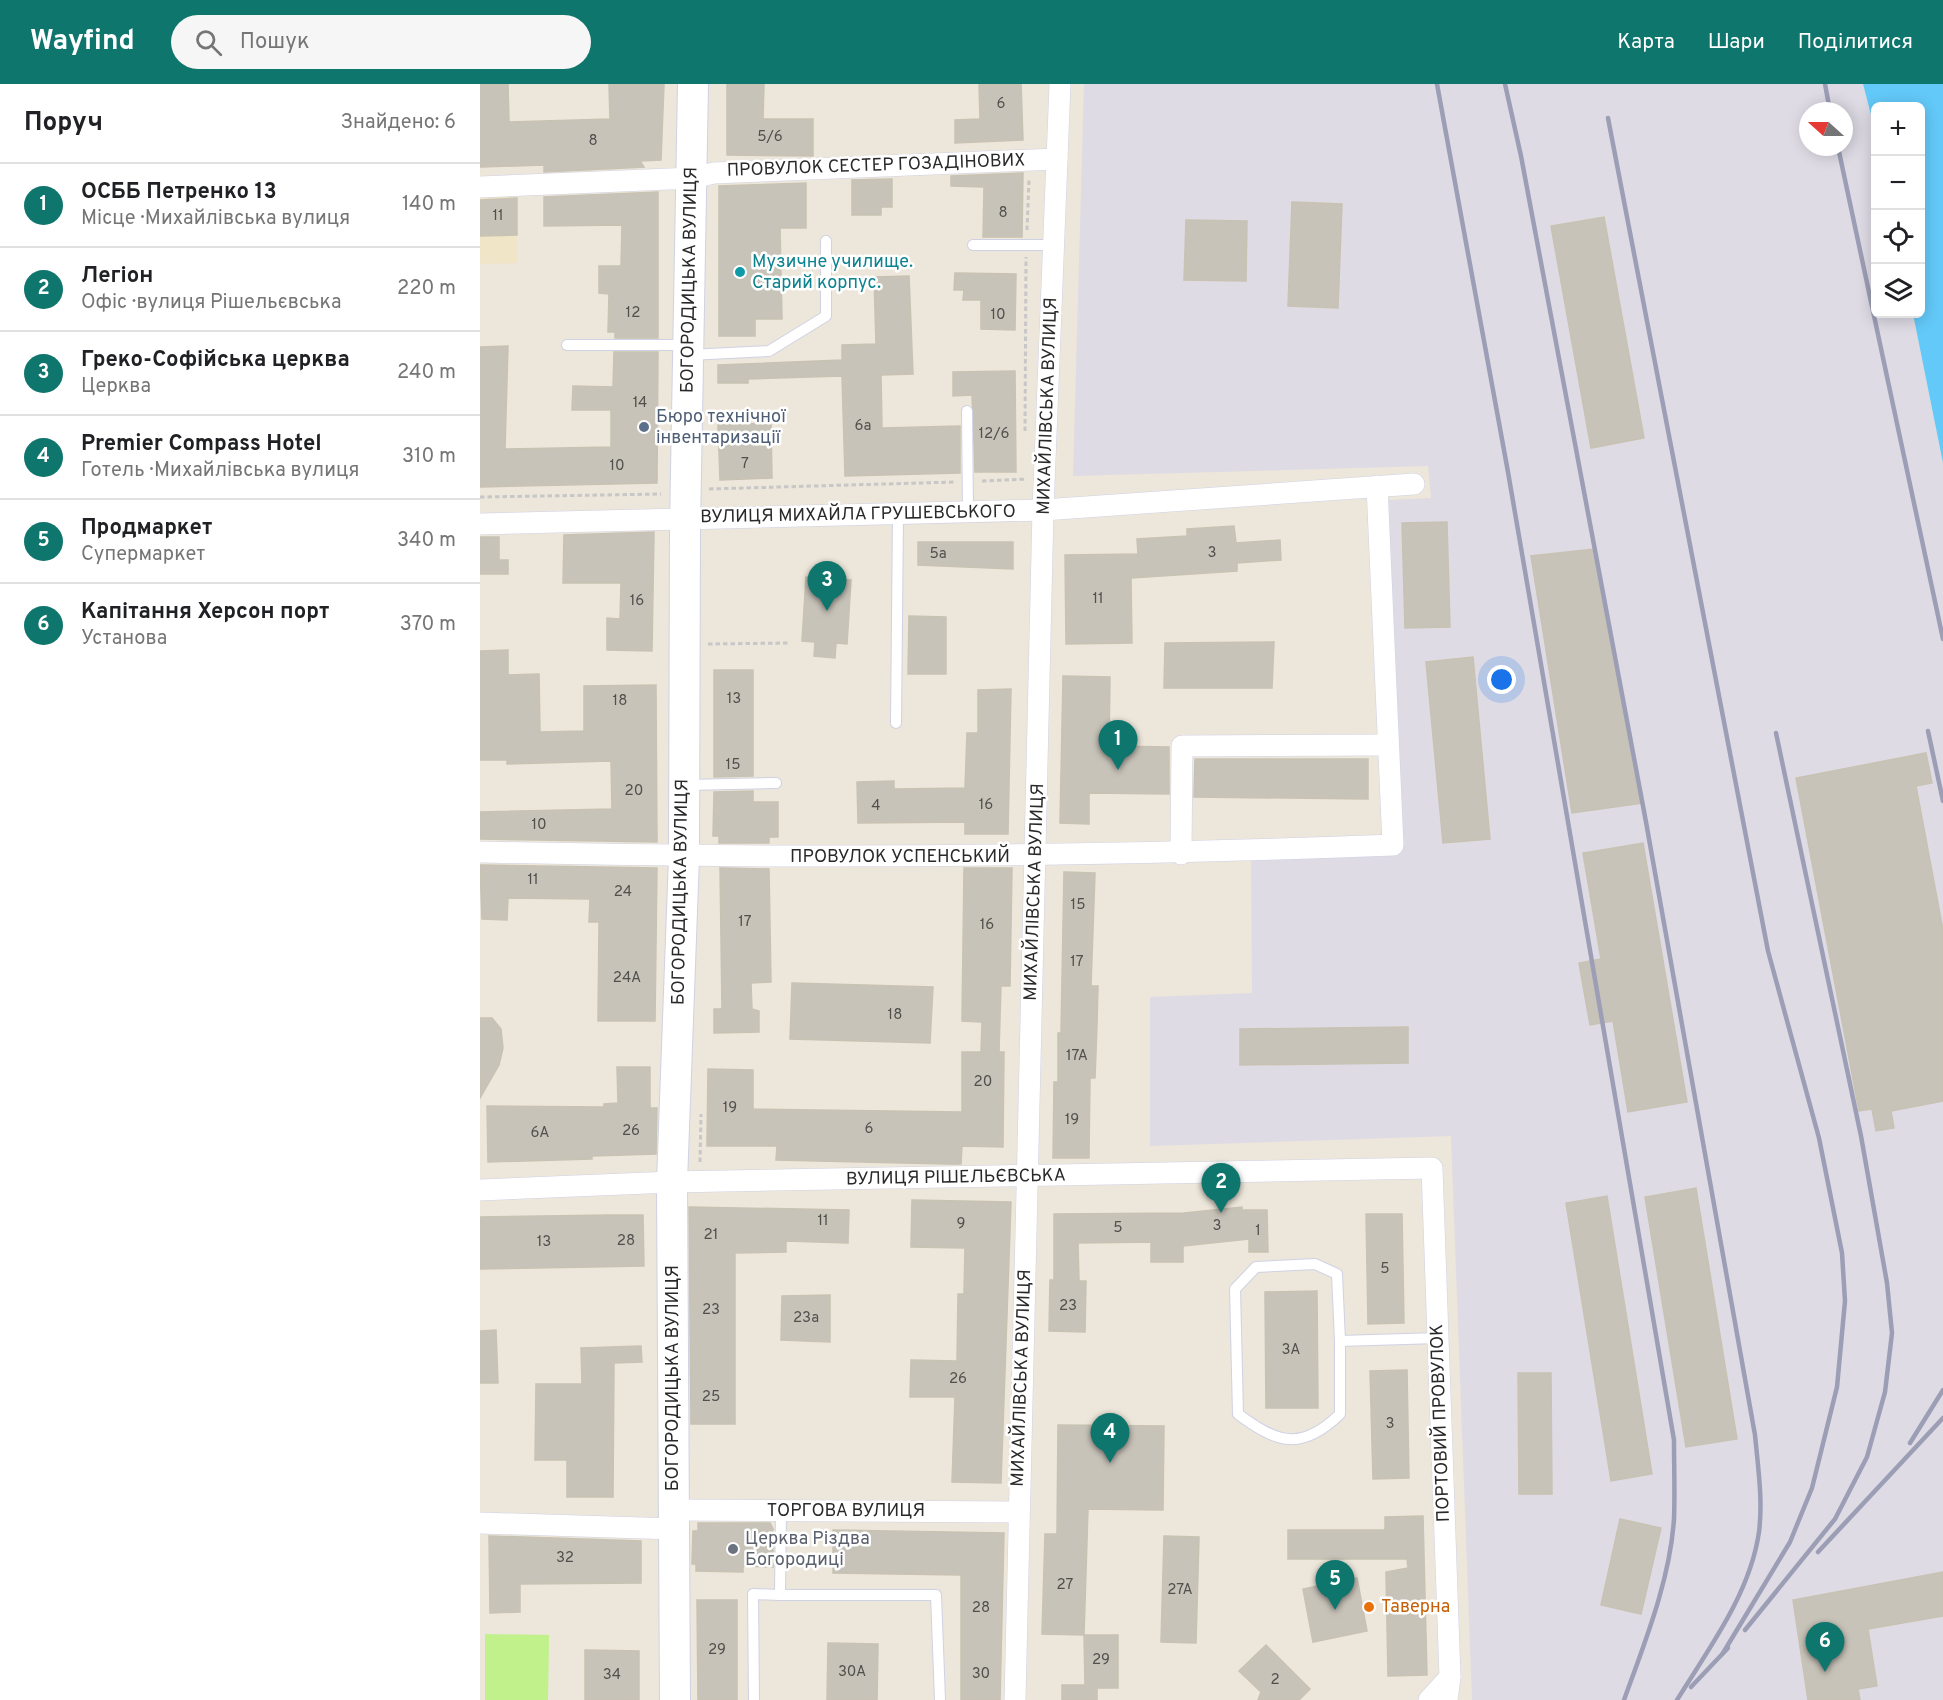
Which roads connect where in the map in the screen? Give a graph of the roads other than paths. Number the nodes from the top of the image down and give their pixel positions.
1 (693, 84) edge
2 (1060, 84) edge
3 (1057, 159) junction
4 (693, 178) junction
5 (480, 187) edge
6 (826, 241) dead end
7 (973, 245) dead end
8 (1054, 245) junction
9 (567, 345) dead end
10 (689, 350) junction
11 (967, 411) dead end
12 (1414, 484) dead end
13 (1377, 486) junction
14 (686, 506) junction
15 (1043, 510) junction
16 (968, 512) junction
17 (898, 514) junction
18 (480, 524) edge
19 (896, 723) dead end
20 (1388, 744) junction
21 (776, 783) dead end
22 (684, 785) junction
23 (480, 852) edge
24 (1180, 854) junction
25 (1037, 856) junction
26 (684, 857) junction
27 (1432, 1168) joint
28 (1026, 1177) junction
29 (672, 1182) junction
30 (480, 1190) edge
31 (1438, 1338) junction
32 (1340, 1341) junction
33 (781, 1510) junction
34 (1018, 1512) junction
35 (674, 1519) junction
36 (480, 1523) edge
37 (780, 1595) junction
38 (1450, 1677) junction
39 (675, 1700) edge
40 (754, 1700) edge
41 (940, 1700) edge
42 (1015, 1700) edge
43 (1429, 1700) edge
44 (1447, 1700) edge

1 - 4 street, БОГОРОДИЦЬКА ВУЛИЦЯ
2 - 3 street, МИХАЙЛІВСЬКА ВУЛИЦЯ
3 - 4 street, ПРОВУЛОК СЕСТЕР ГОЗАДІНОВИХ
3 - 8 street, МИХАЙЛІВСЬКА ВУЛИЦЯ
4 - 5 street, ПРОВУЛОК СЕСТЕР ГОЗАДІНОВИХ
4 - 10 street, БОГОРОДИЦЬКА ВУЛИЦЯ
6 - 10 lane
7 - 8 lane
8 - 15 street, МИХАЙЛІВСЬКА ВУЛИЦЯ
9 - 10 lane
10 - 14 street, БОГОРОДИЦЬКА ВУЛИЦЯ
11 - 16 lane
12 - 13 street, ВУЛИЦЯ МИХАЙЛА ГРУШЕВСЬКОГО
13 - 15 street, ВУЛИЦЯ МИХАЙЛА ГРУШЕВСЬКОГО
13 - 20 street
14 - 17 street, ВУЛИЦЯ МИХАЙЛА ГРУШЕВСЬКОГО
14 - 18 street, ВУЛИЦЯ МИХАЙЛА ГРУШЕВСЬКОГО
14 - 22 street, БОГОРОДИЦЬКА ВУЛИЦЯ
15 - 16 street, ВУЛИЦЯ МИХАЙЛА ГРУШЕВСЬКОГО
15 - 25 street, МИХАЙЛІВСЬКА ВУЛИЦЯ
16 - 17 street, ВУЛИЦЯ МИХАЙЛА ГРУШЕВСЬКОГО
17 - 19 lane
20 - 24 street
20 - 24 street, ПРОВУЛОК УСПЕНСЬКИЙ
21 - 22 lane
22 - 26 street, БОГОРОДИЦЬКА ВУЛИЦЯ
23 - 26 street, ПРОВУЛОК УСПЕНСЬКИЙ
24 - 25 street, ПРОВУЛОК УСПЕНСЬКИЙ
25 - 26 street, ПРОВУЛОК УСПЕНСЬКИЙ
25 - 28 street, МИХАЙЛІВСЬКА ВУЛИЦЯ
26 - 29 street, БОГОРОДИЦЬКА ВУЛИЦЯ
27 - 28 street, ВУЛИЦЯ РІШЕЛЬЄВСЬКА
27 - 31 street, ПОРТОВИЙ ПРОВУЛОК
28 - 29 street, ВУЛИЦЯ РІШЕЛЬЄВСЬКА
28 - 34 street, МИХАЙЛІВСЬКА ВУЛИЦЯ
29 - 30 street, ВУЛИЦЯ РІШЕЛЬЄВСЬКА
29 - 35 street, БОГОРОДИЦЬКА ВУЛИЦЯ
31 - 32 lane
31 - 38 street, ПОРТОВИЙ ПРОВУЛОК
32 - 32 lane
33 - 34 street, ТОРГОВА ВУЛИЦЯ
33 - 35 street, ТОРГОВА ВУЛИЦЯ
33 - 37 lane
34 - 42 street, МИХАЙЛІВСЬКА ВУЛИЦЯ
35 - 36 street, ТОРГОВА ВУЛИЦЯ
35 - 39 street, БОГОРОДИЦЬКА ВУЛИЦЯ
37 - 40 lane
37 - 41 lane
38 - 43 street
38 - 44 street, ПОРТОВИЙ ПРОВУЛОК

